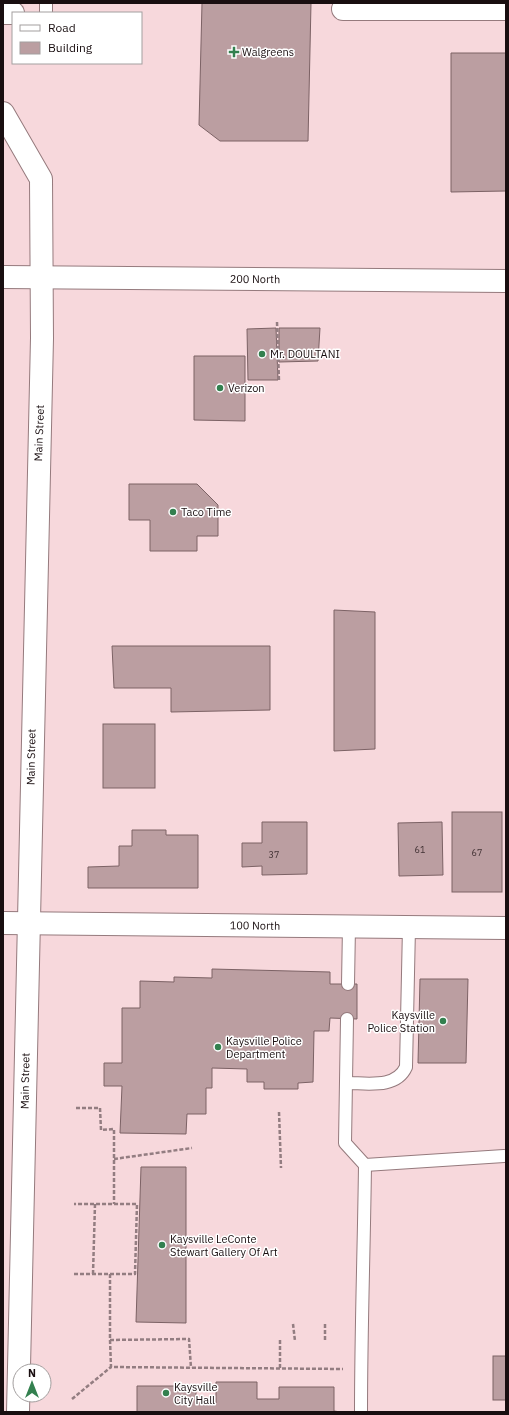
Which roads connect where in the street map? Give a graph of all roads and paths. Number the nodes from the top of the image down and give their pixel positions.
1 (343, 9) dead end
2 (506, 9) edge
3 (3, 113) edge
4 (3, 277) edge
5 (42, 277) junction
6 (506, 281) edge
7 (277, 322) dead end
8 (279, 381) dead end
9 (3, 923) edge
10 (28, 923) junction
11 (349, 926) junction
12 (409, 926) junction
13 (506, 928) edge
14 (348, 984) dead end
15 (347, 1019) dead end
16 (347, 1083) junction
17 (76, 1108) dead end
18 (280, 1112) dead end
19 (192, 1148) dead end
20 (504, 1156) dead end
21 (114, 1159) junction
22 (365, 1165) junction
23 (281, 1168) dead end
24 (74, 1204) dead end
25 (95, 1204) junction
26 (114, 1204) junction
27 (74, 1274) dead end
28 (93, 1274) junction
29 (110, 1274) junction
30 (293, 1324) dead end
31 (325, 1324) dead end
32 (110, 1340) junction
33 (280, 1340) dead end
34 (294, 1341) dead end
35 (325, 1341) dead end
36 (111, 1367) junction
37 (191, 1368) junction
38 (280, 1368) junction
39 (347, 1369) dead end
40 (72, 1400) dead end
41 (18, 1412) edge
42 (361, 1412) edge

1 - 2 main road
3 - 5 main road, Main Street
4 - 5 main road, 200 North
5 - 6 main road, 200 North
5 - 10 main road, Main Street
7 - 8 path
9 - 10 main road, 100 North
10 - 11 main road, 100 North
10 - 41 main road, Main Street
11 - 12 main road, 100 North
11 - 14 lane
12 - 13 main road, 100 North
12 - 16 lane
15 - 16 lane
16 - 22 lane
17 - 21 path
18 - 23 path
19 - 21 path
20 - 22 lane
21 - 26 path
22 - 42 lane
24 - 25 path
25 - 26 path
25 - 28 path
26 - 29 path
27 - 28 path
28 - 29 path
29 - 32 path
30 - 34 path
31 - 35 path
32 - 36 path
32 - 37 path
33 - 38 path
36 - 37 path
36 - 40 path
37 - 38 path
38 - 39 path

